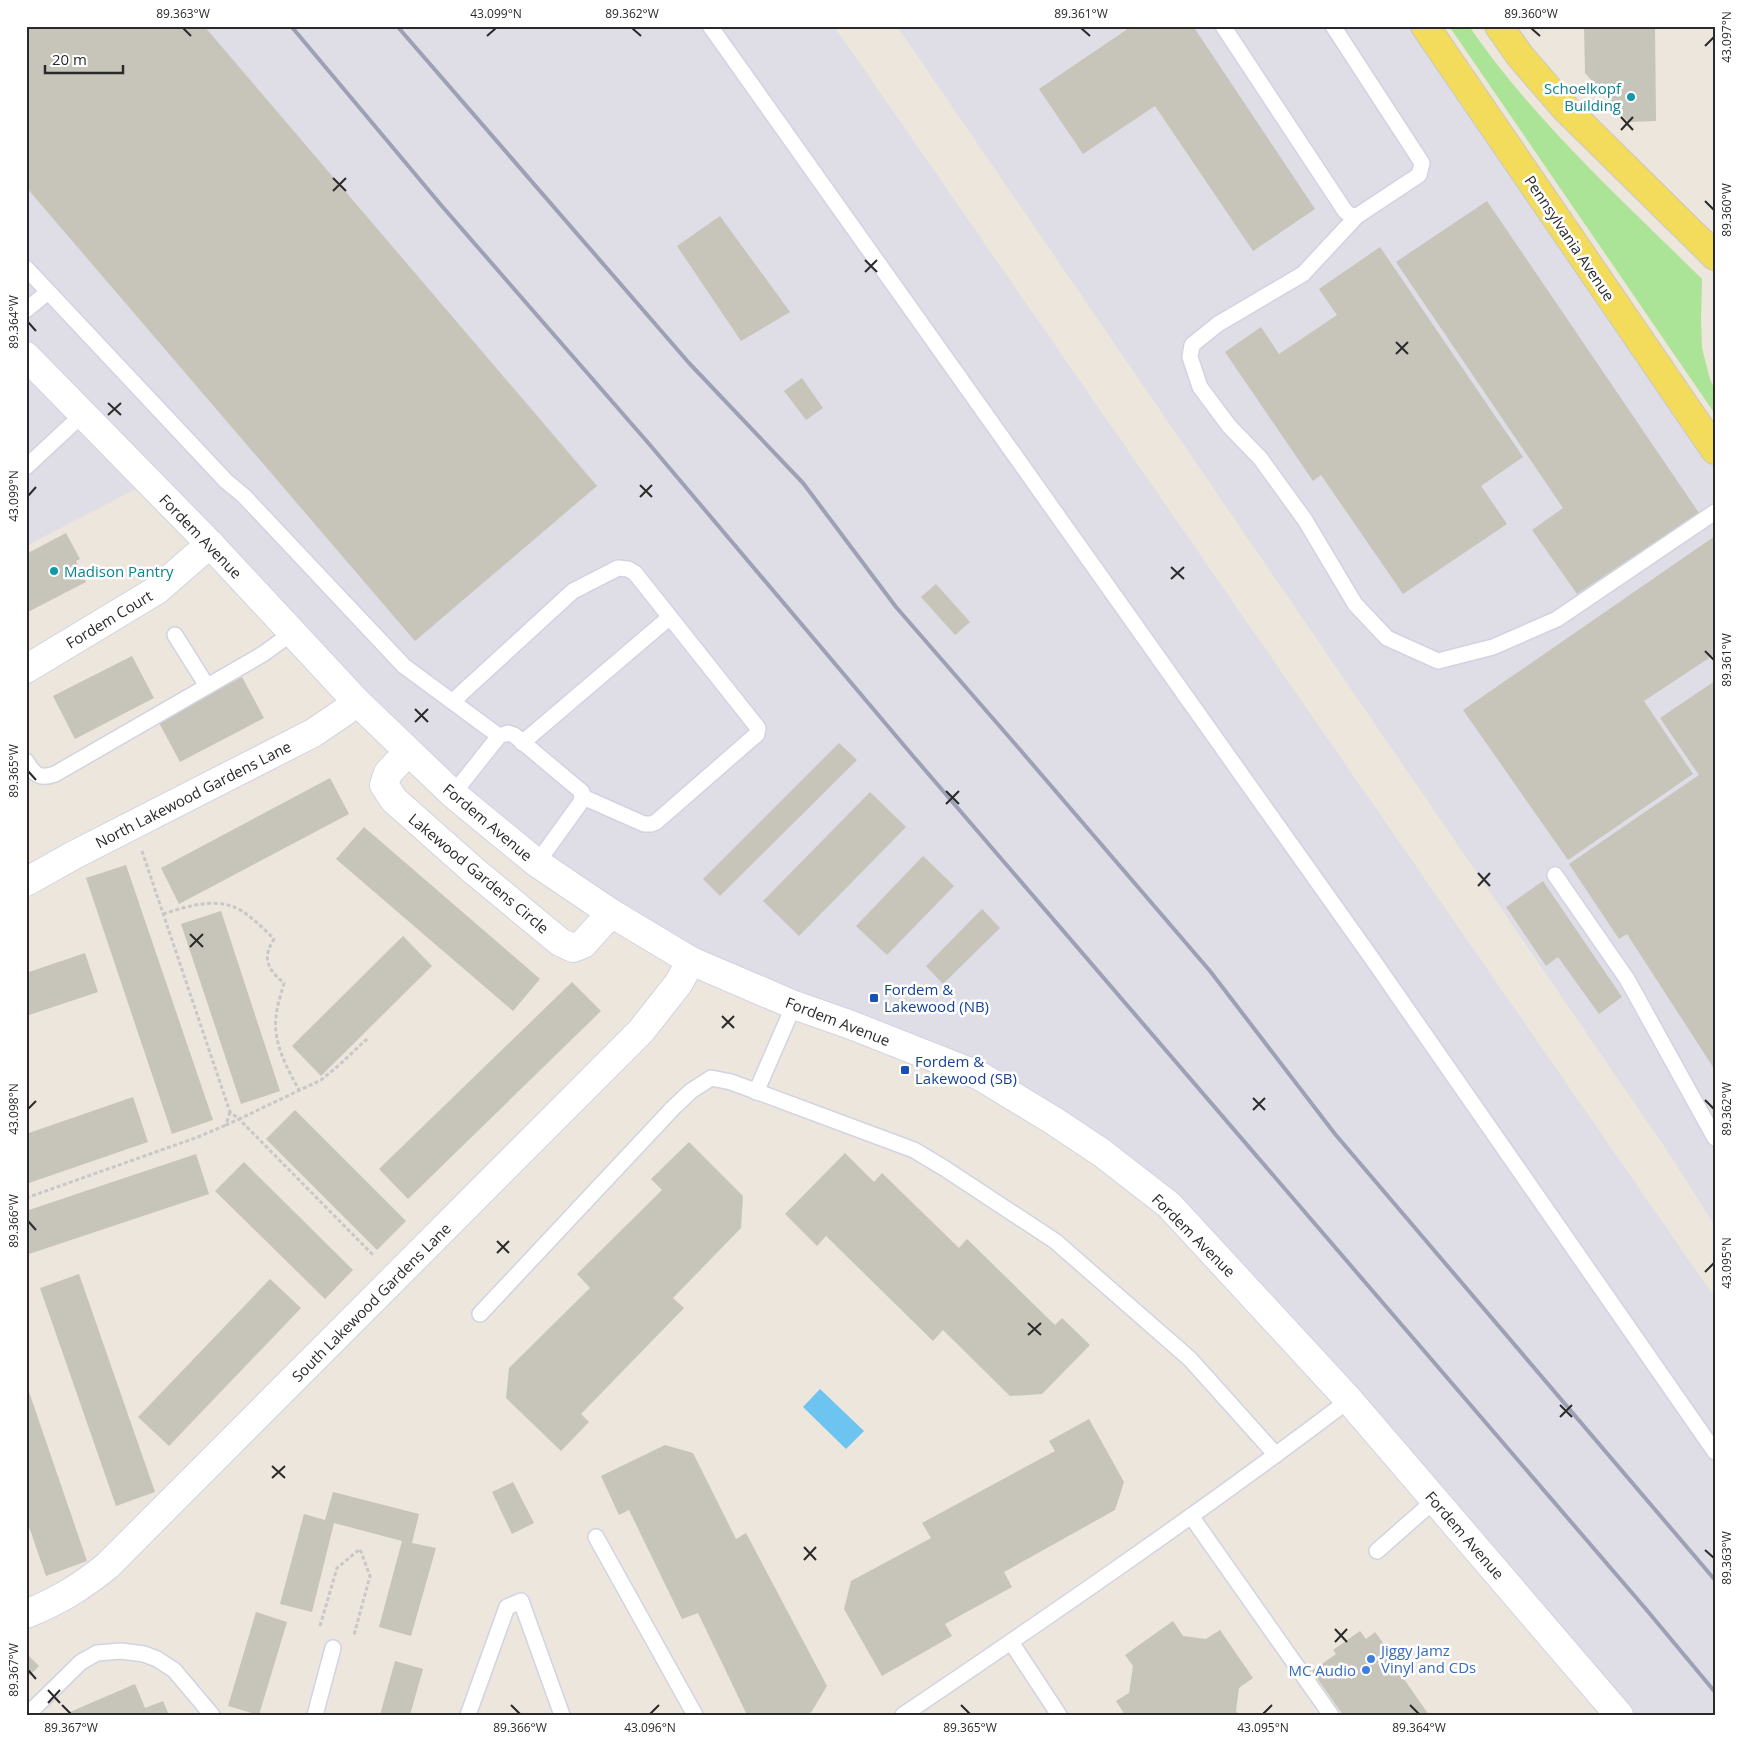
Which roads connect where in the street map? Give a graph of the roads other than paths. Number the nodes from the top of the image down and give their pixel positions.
1 (710, 26) edge
2 (1223, 26) edge
3 (1333, 26) edge
4 (1425, 26) edge
5 (1499, 26) edge
6 (1356, 216) junction
7 (1715, 256) edge
8 (26, 268) edge
9 (48, 292) junction
10 (26, 310) edge
11 (26, 356) edge
12 (83, 414) junction
13 (1715, 450) edge
14 (26, 467) edge
15 (1715, 512) edge
16 (210, 544) junction
17 (670, 617) junction
18 (292, 633) junction
19 (175, 635) dead end
20 (26, 669) edge
21 (207, 686) junction
22 (356, 701) junction
23 (453, 701) junction
24 (499, 736) junction
25 (522, 743) junction
26 (408, 752) junction
27 (26, 761) edge
28 (452, 794) junction
29 (583, 797) junction
30 (537, 863) junction
31 (1555, 875) dead end
32 (26, 882) edge
33 (611, 913) junction
34 (691, 961) junction
35 (794, 1005) junction
36 (756, 1092) junction
37 (1715, 1138) edge
38 (480, 1314) dead end
39 (1349, 1400) junction
40 (1715, 1452) edge
41 (1276, 1455) junction
42 (1435, 1500) junction
43 (1191, 1516) junction
44 (596, 1536) dead end
45 (1377, 1551) dead end
46 (26, 1614) edge
47 (1011, 1642) junction
48 (333, 1648) dead end
49 (1610, 1712) edge
50 (27, 1715) edge
51 (212, 1715) edge
52 (315, 1715) edge
53 (468, 1715) edge
54 (562, 1715) edge
55 (695, 1715) edge
56 (903, 1715) edge
57 (1059, 1715) edge
58 (1331, 1715) edge

1 - 40 lane
2 - 6 lane
3 - 6 lane
4 - 13 main road, Pennsylvania Avenue
5 - 7 main road
6 - 15 lane
8 - 9 lane
9 - 10 lane
9 - 23 lane
11 - 12 street, Fordem Avenue
12 - 14 lane
12 - 16 street, Fordem Avenue
16 - 18 street, Fordem Avenue
16 - 20 street, Fordem Court
17 - 23 lane
17 - 25 lane
17 - 29 lane
18 - 21 lane
18 - 22 street, Fordem Avenue
19 - 21 lane
21 - 27 lane
22 - 26 street, Fordem Avenue
22 - 32 street, North Lakewood Gardens Lane
23 - 24 lane
24 - 25 lane
24 - 28 lane
25 - 29 lane
26 - 28 street, Fordem Avenue
26 - 33 street, Lakewood Gardens Circle
28 - 30 street, Fordem Avenue
29 - 30 lane
30 - 33 street, Fordem Avenue
31 - 37 lane
33 - 34 street, Fordem Avenue
34 - 35 street, Fordem Avenue
34 - 46 street, South Lakewood Gardens Lane
35 - 36 lane
35 - 39 street, Fordem Avenue
36 - 38 lane
36 - 41 lane
39 - 41 lane
39 - 42 street, Fordem Avenue
41 - 43 lane
42 - 45 lane
42 - 49 street, Fordem Avenue
43 - 47 lane
43 - 58 lane
44 - 55 lane
47 - 56 lane
47 - 57 lane
48 - 52 lane
50 - 51 lane
53 - 54 lane

